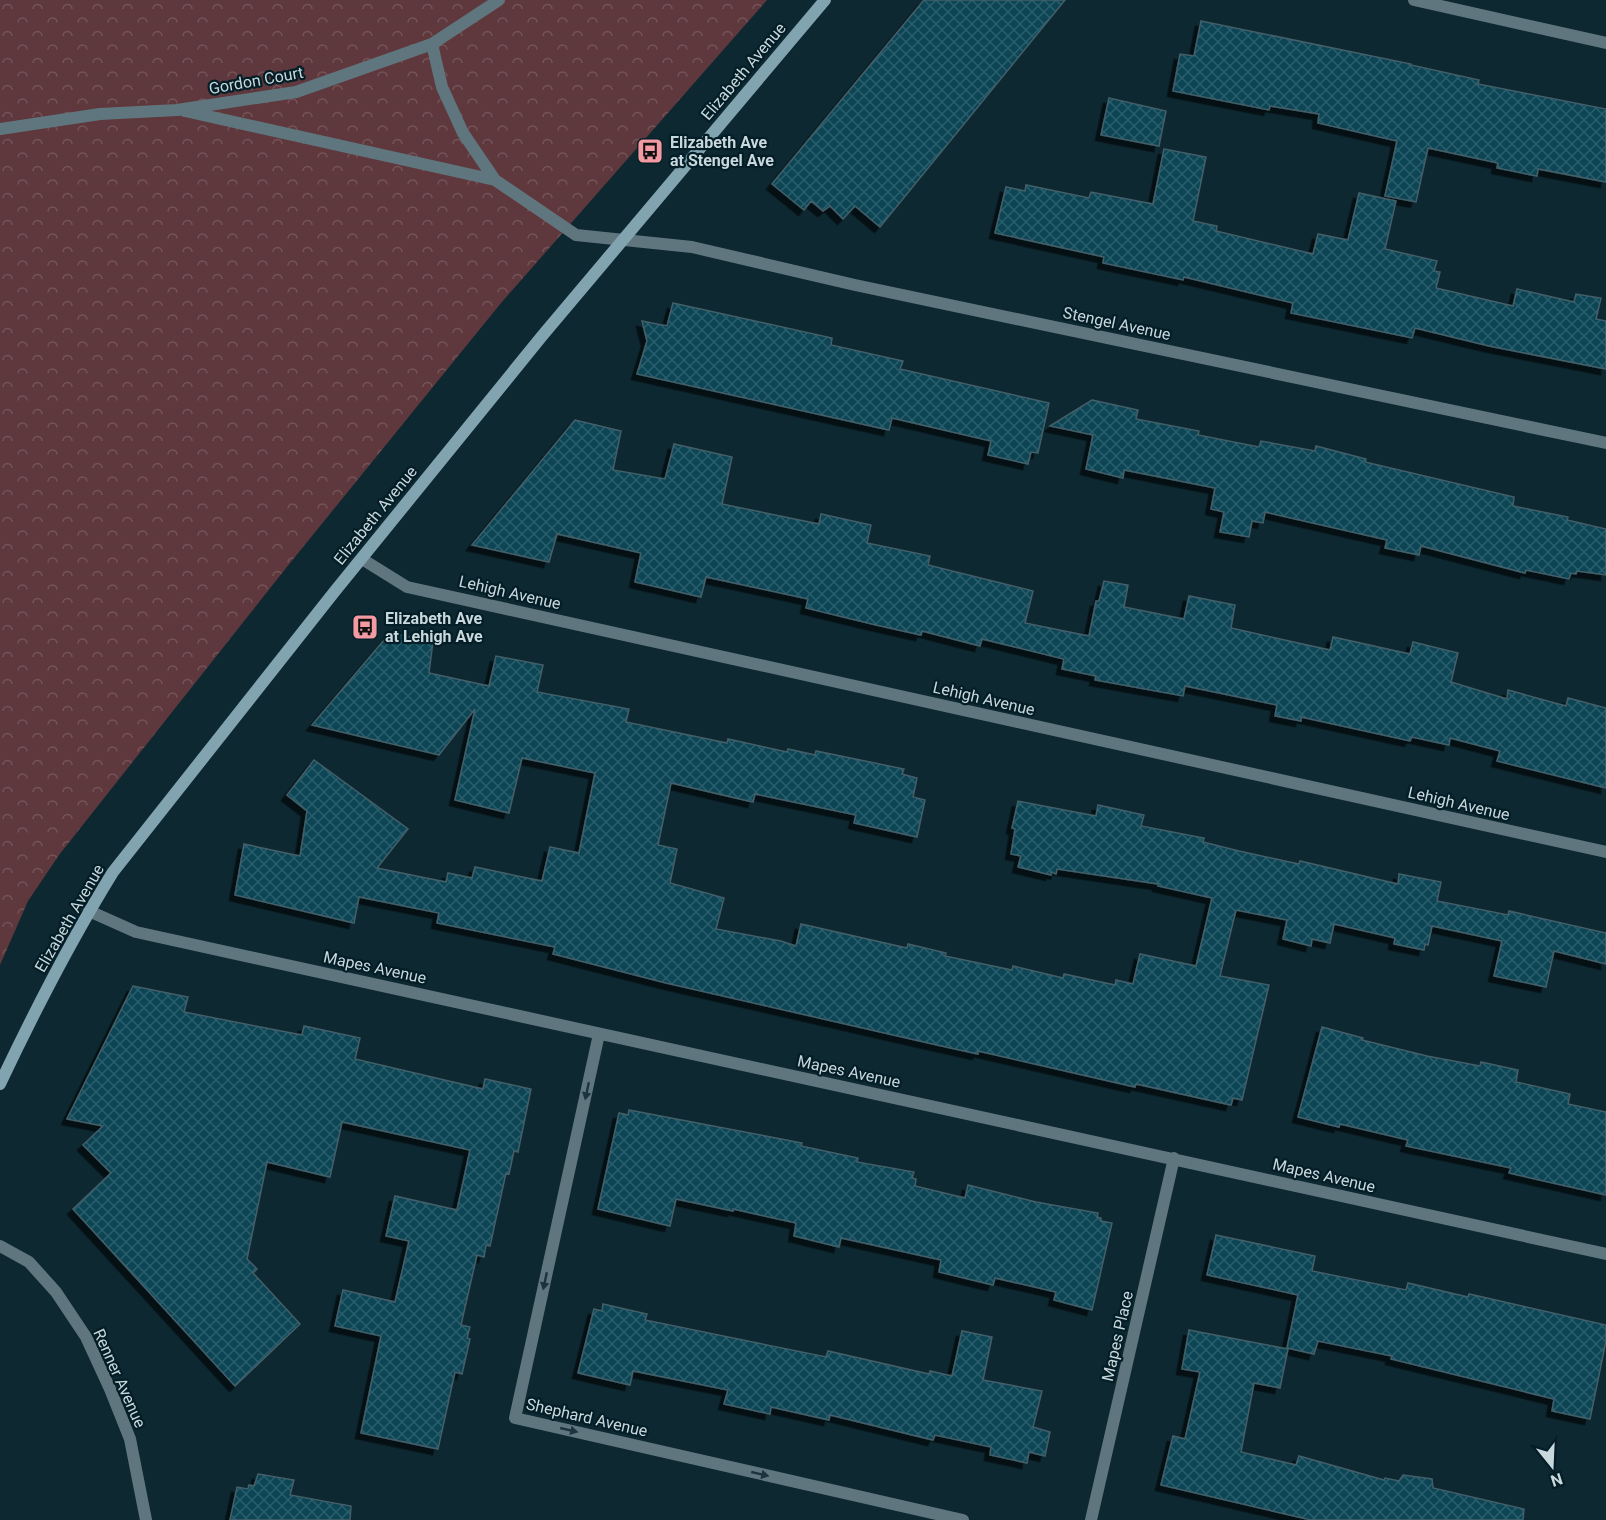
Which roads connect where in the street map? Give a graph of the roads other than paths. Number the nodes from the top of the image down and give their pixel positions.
1 (499, 0) edge
2 (825, 0) edge
3 (1414, 0) edge
4 (1606, 43) edge
5 (432, 44) junction
6 (177, 110) junction
7 (0, 129) edge
8 (495, 180) junction
9 (621, 240) junction
10 (1606, 443) edge
11 (362, 559) junction
12 (1606, 852) edge
13 (89, 911) junction
14 (599, 1034) junction
15 (0, 1084) edge
16 (1174, 1158) junction
17 (0, 1246) edge
18 (1606, 1254) edge
19 (146, 1520) edge
20 (963, 1520) edge
21 (1091, 1520) edge

1 - 5 street, Gordon Court
2 - 9 main road, Elizabeth Avenue
3 - 4 street
5 - 6 street, Gordon Court
5 - 8 street
6 - 7 street, Gordon Court
6 - 8 street
8 - 9 street, Stengel Avenue
9 - 10 street, Stengel Avenue
9 - 11 main road, Elizabeth Avenue
11 - 12 street, Lehigh Avenue
11 - 13 main road, Elizabeth Avenue
13 - 14 street, Mapes Avenue
13 - 15 main road, Elizabeth Avenue
14 - 16 street, Mapes Avenue
14 -> 20 street, Shephard Avenue
16 - 18 street, Mapes Avenue
16 - 21 street, Mapes Place
17 - 19 street, Renner Avenue

